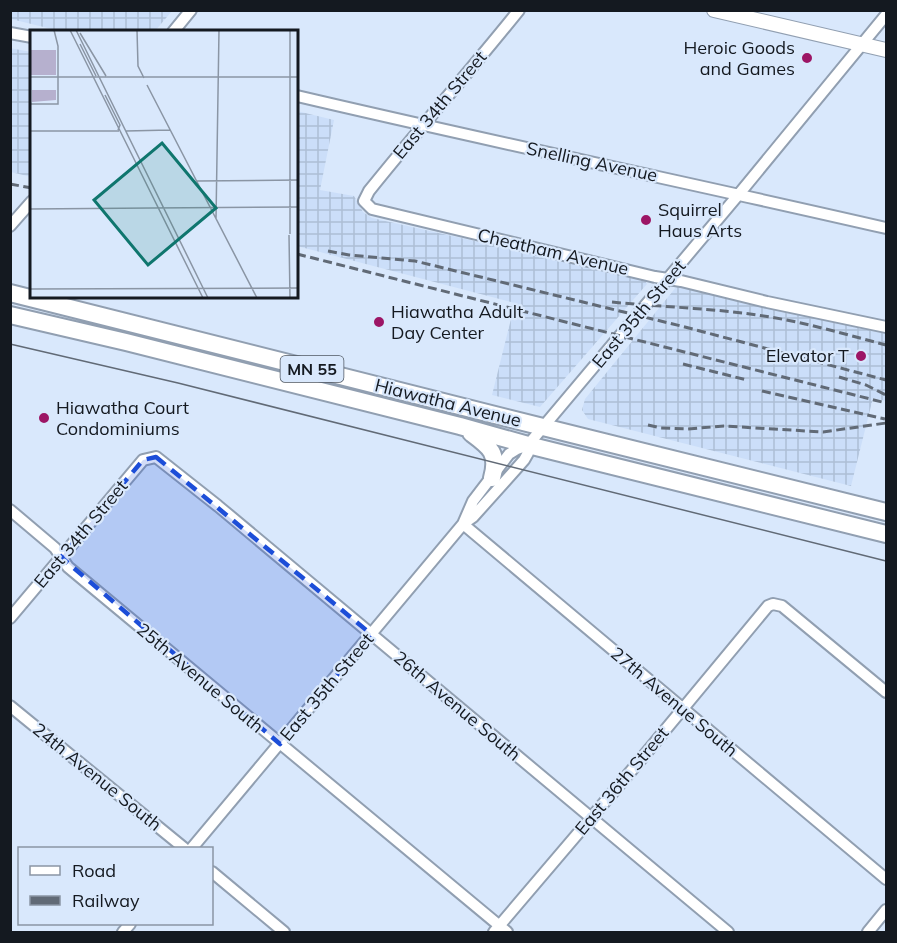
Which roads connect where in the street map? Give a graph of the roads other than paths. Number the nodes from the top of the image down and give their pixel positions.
1 (191, 10) edge
2 (519, 10) edge
3 (714, 10) edge
4 (886, 15) edge
5 (175, 30) edge
6 (10, 33) edge
7 (30, 37) edge
8 (862, 44) junction
9 (886, 50) edge
10 (298, 96) edge
11 (421, 126) junction
12 (740, 194) junction
13 (364, 201) joint
14 (30, 203) edge
15 (10, 226) edge
16 (886, 228) edge
17 (669, 279) junction
18 (10, 293) edge
19 (10, 315) edge
20 (886, 327) edge
21 (460, 426) junction
22 (543, 427) junction
23 (528, 445) junction
24 (156, 457) joint
25 (492, 478) junction
26 (10, 510) edge
27 (886, 512) edge
28 (463, 524) junction
29 (886, 534) edge
30 (61, 557) junction
31 (10, 618) edge
32 (371, 634) junction
33 (886, 692) edge
34 (10, 706) edge
35 (682, 708) junction
36 (280, 744) junction
37 (591, 818) junction
38 (182, 847) edge
39 (194, 847) edge
40 (213, 873) edge
41 (886, 879) edge
42 (886, 910) edge
43 (500, 930) edge
44 (284, 933) edge
45 (728, 933) edge
46 (868, 933) edge

1 - 5 street
2 - 11 street, East 34th Street
3 - 8 main road
4 - 8 street, East 35th Street
6 - 7 street
8 - 9 main road
8 - 12 street, East 35th Street
10 - 11 street, Snelling Avenue
11 - 12 street, Snelling Avenue
11 - 13 street, East 34th Street
12 - 16 street, Snelling Avenue
12 - 17 street, East 35th Street
13 - 17 street, Cheatham Avenue
14 - 15 street
17 - 20 street, Cheatham Avenue
17 - 22 street, East 35th Street
18 - 22 highway, Hiawatha Avenue / MN 55
19 - 21 highway, Hiawatha Avenue / MN 55
21 - 23 highway, Hiawatha Avenue / MN 55
21 - 25 highway
22 - 23 street, East 35th Street
22 - 27 highway, Hiawatha Avenue / MN 55
23 - 25 street, East 35th Street
23 - 28 street, East 35th Street
23 - 29 highway, Hiawatha Avenue / MN 55
24 - 30 street, East 34th Street
24 - 32 street, 26th Avenue South
25 - 28 street, East 35th Street
26 - 30 street, 25th Avenue South
28 - 32 street, East 35th Street
28 - 35 street, 27th Avenue South
30 - 31 street, East 34th Street
30 - 36 street, 25th Avenue South
32 - 36 street, East 35th Street
32 - 37 street, 26th Avenue South
33 - 35 street, East 36th Street
34 - 38 street, 24th Avenue South
35 - 37 street, East 36th Street
35 - 41 street, 27th Avenue South
36 - 39 street, East 35th Street
36 - 43 street, 25th Avenue South
37 - 43 street, East 36th Street
37 - 45 street, 26th Avenue South
40 - 44 street
42 - 46 street

